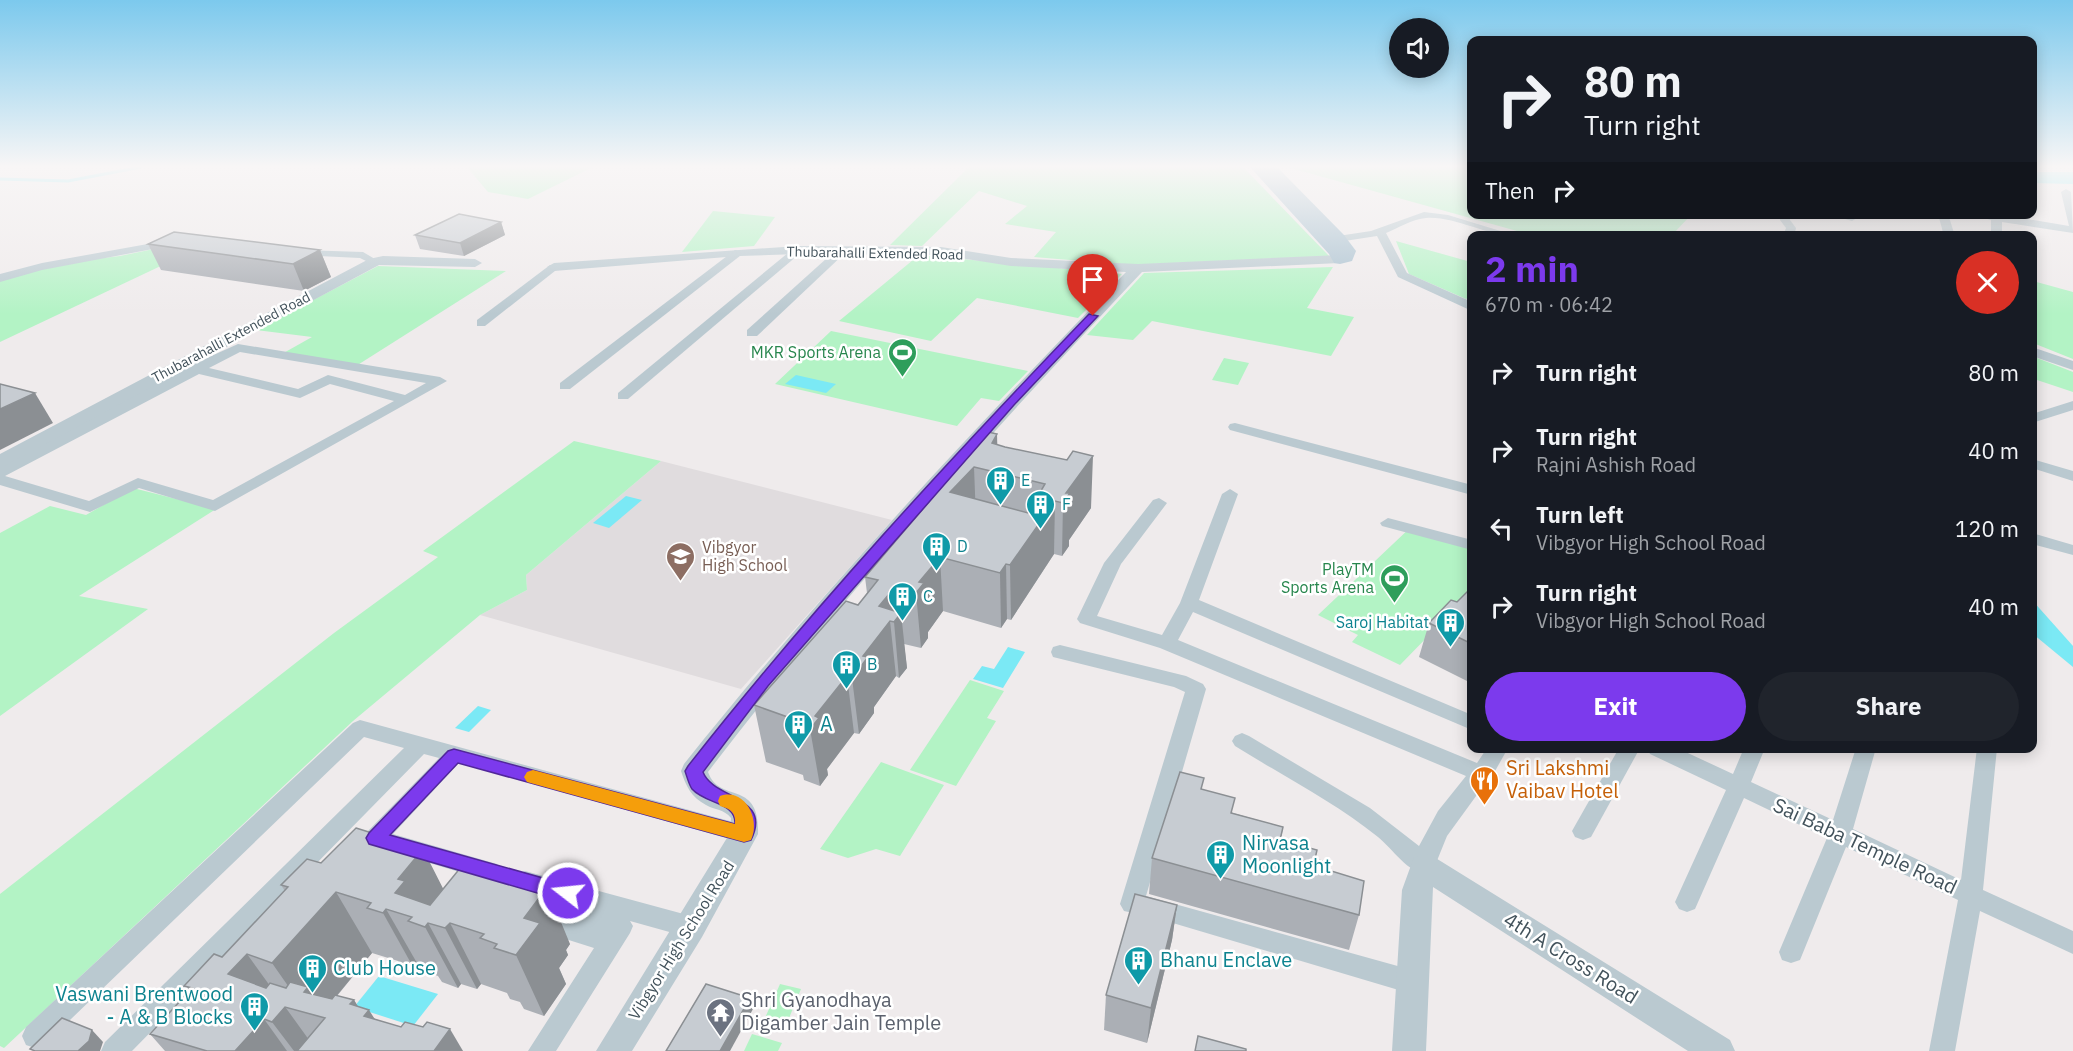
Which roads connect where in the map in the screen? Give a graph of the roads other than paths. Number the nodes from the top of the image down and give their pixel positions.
1 (1306, 216) edge
2 (1311, 216) edge
3 (1421, 216) edge
4 (1439, 216) edge
5 (2002, 219) edge
6 (2073, 230) edge
7 (1494, 231) edge
8 (1371, 233) junction
9 (185, 240) edge
10 (798, 250) junction
11 (1340, 250) junction
12 (841, 251) junction
13 (285, 252) edge
14 (739, 252) junction
15 (374, 262) junction
16 (476, 263) dead end
17 (554, 267) joint
18 (1138, 268) junction
19 (0, 278) edge
20 (1467, 305) edge
21 (481, 323) dead end
22 (752, 333) dead end
23 (2037, 353) edge
24 (178, 365) junction
25 (2073, 366) edge
26 (198, 370) junction
27 (565, 386) dead end
28 (623, 396) dead end
29 (405, 399) junction
30 (2073, 405) edge
31 (2037, 417) edge
32 (91, 420) junction
33 (1235, 427) dead end
34 (0, 462) edge
35 (2037, 465) edge
36 (0, 473) edge
37 (2073, 476) edge
38 (0, 480) edge
39 (1467, 489) edge
40 (1230, 494) dead end
41 (1159, 503) dead end
42 (1388, 523) dead end
43 (2037, 539) edge
44 (1467, 544) edge
45 (2073, 550) edge
46 (1189, 603) junction
47 (1167, 643) junction
48 (1060, 652) dead end
49 (1467, 721) edge
50 (1242, 741) dead end
51 (384, 744) dead end
52 (415, 749) junction
53 (1495, 753) edge
54 (1627, 753) edge
55 (1668, 753) edge
56 (1753, 753) edge
57 (1865, 753) edge
58 (1986, 753) edge
59 (454, 755) junction
60 (1483, 774) junction
61 (1737, 786) junction
62 (1583, 831) dead end
63 (744, 834) junction
64 (1840, 834) junction
65 (1425, 866) junction
66 (1971, 895) junction
67 (1687, 902) dead end
68 (520, 906) edge
69 (691, 927) junction
70 (2073, 944) edge
71 (1791, 952) dead end
72 (1412, 982) junction
73 (34, 1036) dead end
74 (1415, 1047) edge
75 (545, 1050) edge
76 (114, 1051) edge
77 (613, 1051) edge
78 (1719, 1051) edge
79 (1942, 1051) edge

1 - 11 main road
2 - 11 main road
3 - 8 street
4 - 7 street
5 - 6 street
8 - 11 street
8 - 20 street
9 - 19 street
10 - 12 street, Thubarahalli Extended Road
10 - 14 street, Thubarahalli Extended Road
10 - 28 street
11 - 18 street, Thubarahalli Extended Road
12 - 18 street, Thubarahalli Extended Road
12 - 22 street
13 - 15 street
14 - 17 street, Thubarahalli Extended Road
14 - 27 street
15 - 16 street, Thubarahalli Extended Road
15 - 24 street, Thubarahalli Extended Road
17 - 21 street
18 - 63 street
23 - 25 street
24 - 26 street
24 - 32 street, Thubarahalli Extended Road
26 - 29 street
26 - 29 street
26 - 32 street
29 - 38 street
30 - 31 street
32 - 34 street, Thubarahalli Extended Road
32 - 36 street
33 - 39 street
35 - 37 street
40 - 46 street
41 - 47 street
42 - 44 street
43 - 45 street
46 - 47 street
46 - 49 street
47 - 60 street
48 - 72 street
50 - 65 street
51 - 52 street
52 - 59 street
52 - 73 street
52 - 76 street
53 - 60 street
54 - 62 street
55 - 61 street, Sai Baba Temple Road
56 - 61 street
57 - 64 street
58 - 66 street
59 - 63 street
59 - 69 street
60 - 65 street
61 - 64 street, Sai Baba Temple Road
61 - 67 street
63 - 69 street, Vibgyor High School Road
64 - 66 street, Sai Baba Temple Road
64 - 71 street
65 - 72 street
65 - 78 street, 4th A Cross Road
66 - 70 street, Sai Baba Temple Road
66 - 79 street
68 - 75 street
69 - 77 street, Vibgyor High School Road
72 - 74 street

